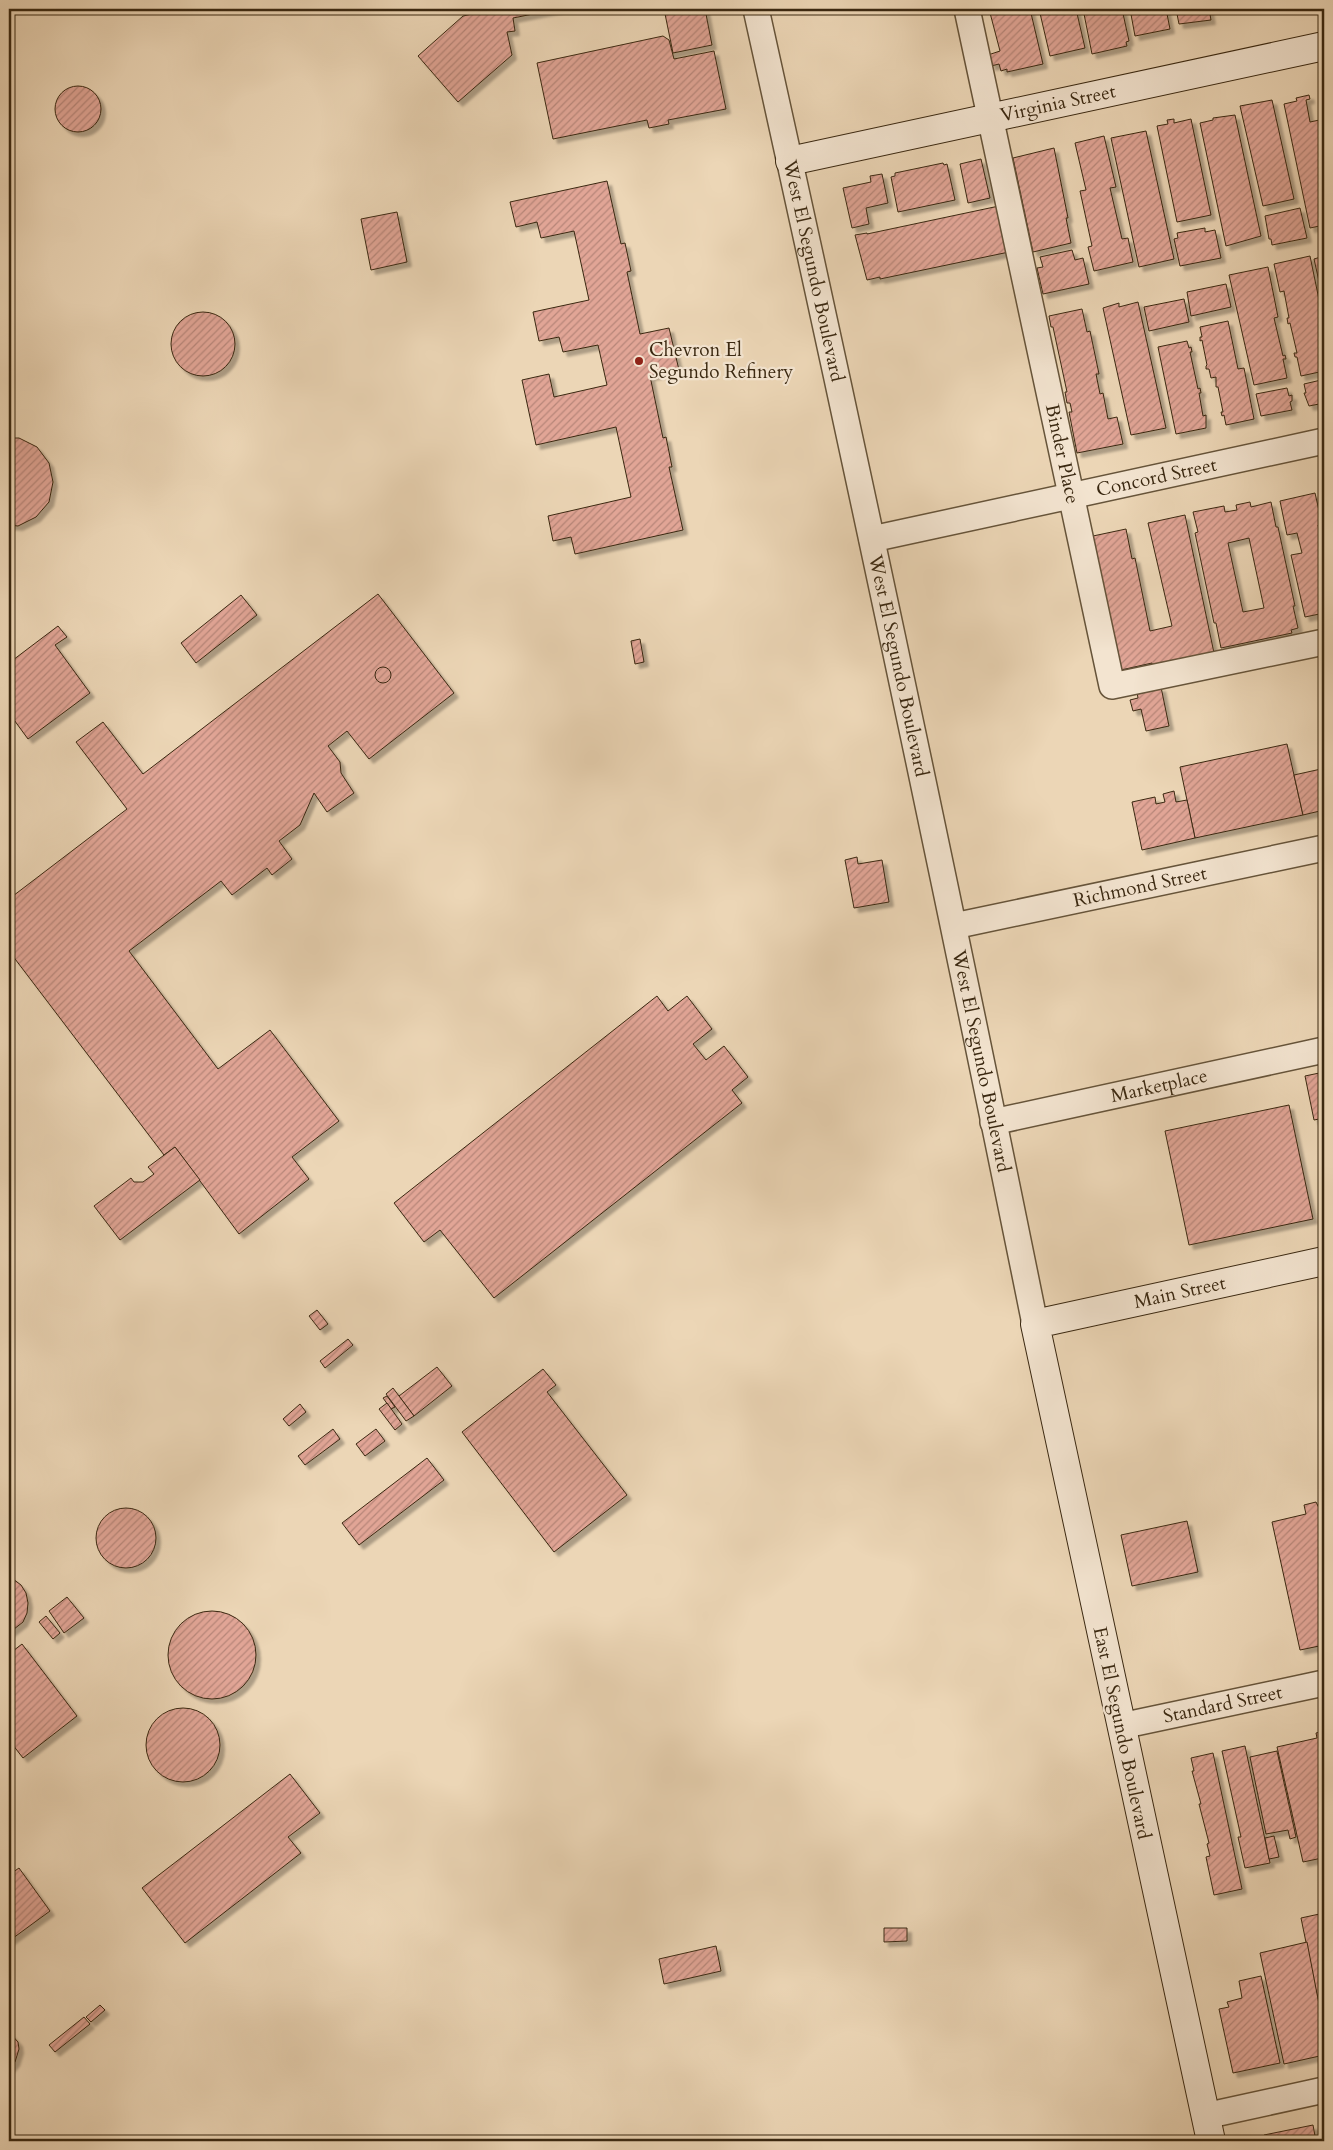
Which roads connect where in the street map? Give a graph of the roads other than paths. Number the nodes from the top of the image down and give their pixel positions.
1 (756, 9) edge
2 (967, 9) edge
3 (1324, 46) edge
4 (990, 118) junction
5 (790, 161) junction
6 (1324, 441) edge
7 (1071, 495) junction
8 (872, 539) junction
9 (1324, 642) edge
10 (1324, 848) edge
11 (954, 926) junction
12 (1324, 1050) edge
13 (993, 1122) junction
14 (1324, 1261) edge
15 (1035, 1324) junction
16 (1324, 1683) edge
17 (1121, 1726) junction
18 (1324, 2090) edge
19 (1208, 2129) edge

1 - 5 street, West El Segundo Boulevard
2 - 4 street, Binder Place
3 - 4 main road, Virginia Street
4 - 5 main road, Virginia Street
4 - 7 street, Binder Place
5 - 8 street, West El Segundo Boulevard
6 - 7 street, Concord Street
7 - 8 street, Concord Street
7 - 9 street, Binder Place
8 - 11 street, West El Segundo Boulevard
10 - 11 street, Richmond Street
11 - 13 street, West El Segundo Boulevard
12 - 13 street, Marketplace
13 - 15 street, West El Segundo Boulevard
14 - 15 main road, Main Street
15 - 17 main road, East El Segundo Boulevard
16 - 17 street, Standard Street
17 - 19 main road, East El Segundo Boulevard
18 - 19 street

